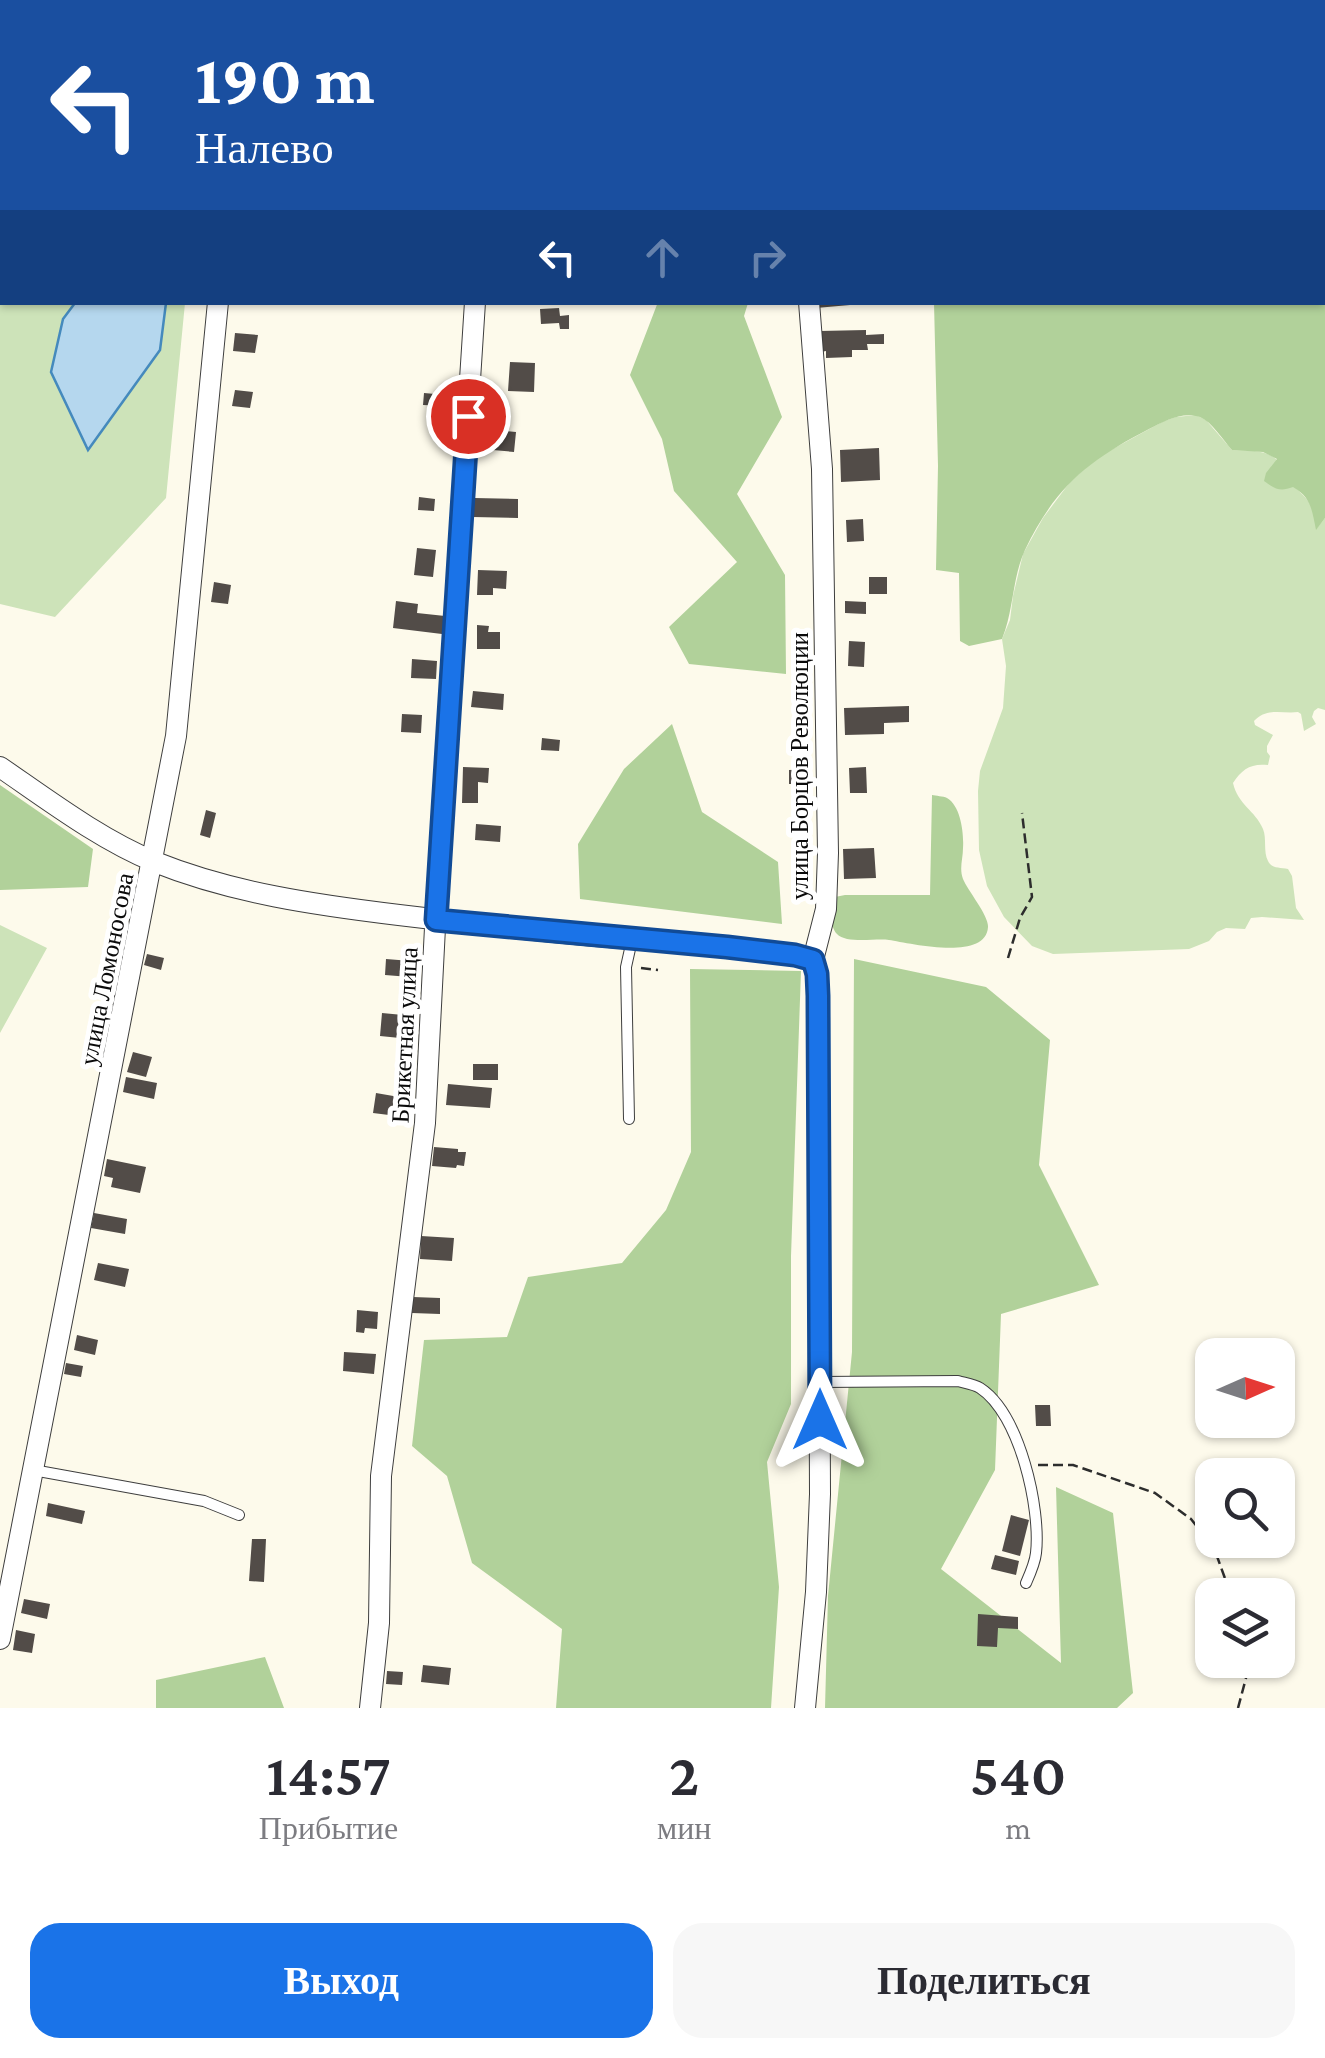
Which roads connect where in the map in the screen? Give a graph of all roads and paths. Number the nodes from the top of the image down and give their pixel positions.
1 (218, 305) edge
2 (475, 305) edge
3 (809, 305) edge
4 (0, 767) edge
5 (1022, 813) dead end
6 (152, 860) junction
7 (436, 920) junction
8 (632, 939) junction
9 (1008, 958) dead end
10 (813, 960) junction
11 (629, 1119) dead end
12 (820, 1382) junction
13 (1026, 1465) junction
14 (32, 1470) junction
15 (239, 1515) dead end
16 (1225, 1578) edge
17 (1026, 1583) dead end
18 (0, 1640) edge
19 (1246, 1678) edge
20 (370, 1708) edge
21 (805, 1708) edge
22 (1238, 1708) edge

1 - 6 street, улица Ломоносова
2 - 7 street, Брикетная улица
3 - 10 street, улица Борцов Революции
4 - 6 street
5 - 9 path
6 - 7 street
6 - 14 street, улица Ломоносова
7 - 8 street
7 - 20 street, Брикетная улица
8 - 10 street
8 - 11 lane
10 - 12 street, улица Борцов Революции
12 - 13 lane
12 - 21 street, улица Борцов Революции
13 - 16 path
13 - 17 lane
14 - 15 lane
14 - 18 street, улица Ломоносова
19 - 22 path

